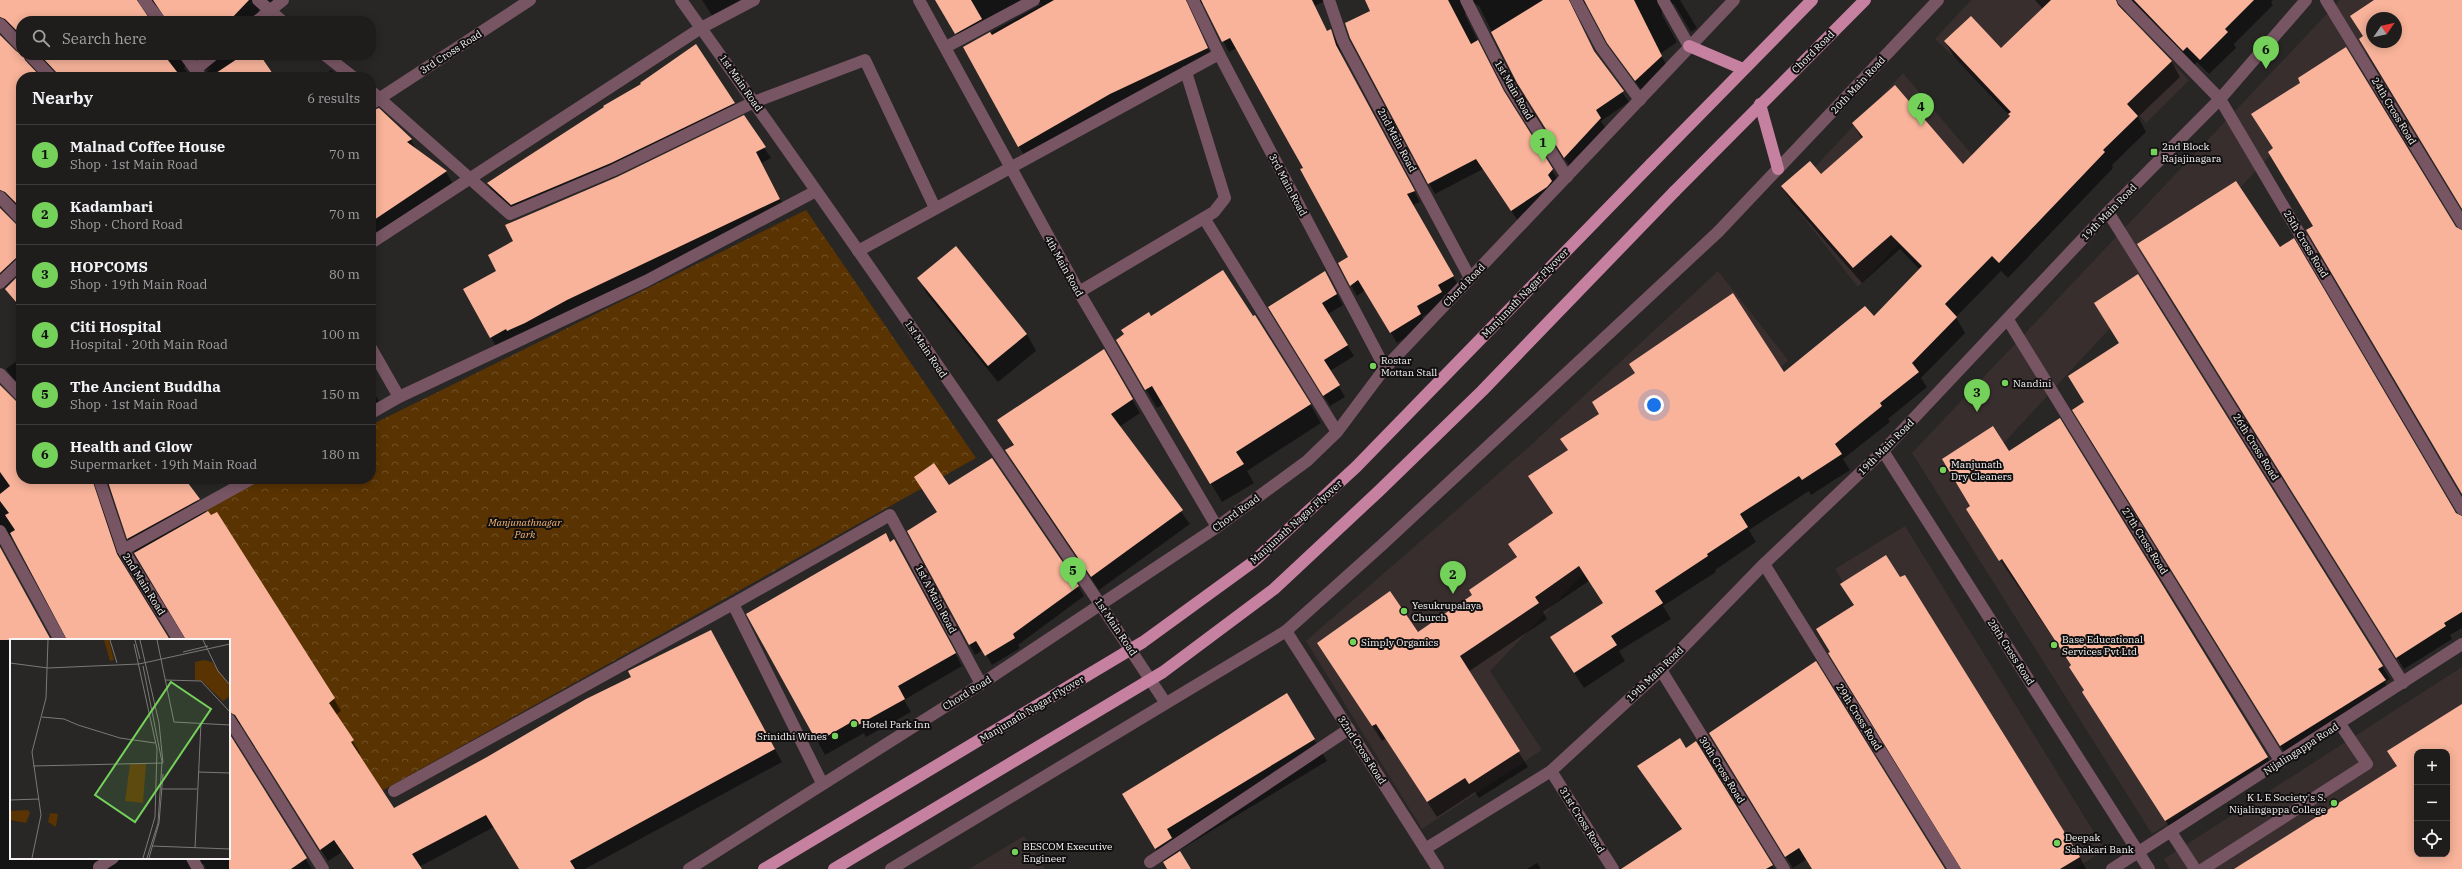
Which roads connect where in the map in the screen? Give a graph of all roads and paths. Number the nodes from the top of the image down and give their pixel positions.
1 (144, 0) edge
2 (258, 0) edge
3 (283, 0) edge
4 (530, 0) edge
5 (681, 0) edge
6 (754, 0) edge
7 (920, 0) edge
8 (1034, 0) edge
9 (1193, 0) edge
10 (1329, 0) edge
11 (1466, 0) edge
12 (1576, 0) edge
13 (1663, 0) edge
14 (1734, 0) edge
15 (1812, 0) edge
16 (1866, 0) edge
17 (1938, 0) edge
18 (2123, 0) edge
19 (2306, 0) edge
20 (2326, 0) edge
21 (269, 11) junction
22 (156, 16) edge
23 (263, 16) edge
24 (276, 16) edge
25 (0, 24) edge
26 (701, 28) junction
27 (16, 41) edge
28 (1689, 46) junction
29 (946, 47) junction
30 (1219, 54) junction
31 (35, 60) edge
32 (189, 60) edge
33 (209, 60) edge
34 (331, 60) edge
35 (1743, 69) junction
36 (46, 72) edge
37 (197, 72) edge
38 (199, 72) edge
39 (347, 72) edge
40 (1186, 72) junction
41 (376, 97) edge
42 (376, 100) edge
43 (1640, 100) junction
44 (2220, 100) junction
45 (754, 102) junction
46 (1760, 104) junction
47 (1010, 167) junction
48 (1778, 169) junction
49 (1567, 177) junction
50 (468, 178) junction
51 (816, 191) junction
52 (0, 198) edge
53 (935, 208) junction
54 (2108, 212) junction
55 (16, 214) edge
56 (1204, 218) junction
57 (2462, 223) edge
58 (376, 240) edge
59 (858, 251) junction
60 (16, 267) edge
61 (1470, 278) junction
62 (1, 280) edge
63 (1079, 292) junction
64 (2008, 320) junction
65 (376, 357) edge
66 (1385, 368) junction
67 (0, 374) edge
68 (16, 391) edge
69 (399, 397) junction
70 (376, 410) edge
71 (1337, 432) junction
72 (1882, 451) junction
73 (101, 484) edge
74 (237, 484) edge
75 (2462, 509) edge
76 (1217, 527) junction
77 (0, 531) edge
78 (123, 550) junction
79 (1764, 564) junction
80 (734, 604) junction
81 (1101, 604) junction
82 (1286, 631) junction
83 (59, 639) edge
84 (179, 639) edge
85 (2462, 644) edge
86 (1661, 670) junction
87 (2403, 683) junction
88 (981, 684) junction
89 (1165, 702) junction
90 (230, 721) edge
91 (2340, 724) junction
92 (1349, 729) junction
93 (2281, 762) junction
94 (1551, 771) junction
95 (822, 783) junction
96 (394, 791) dead end
97 (2171, 832) junction
98 (1425, 848) junction
99 (2140, 852) junction
100 (112, 859) edge
101 (193, 859) edge
102 (1150, 862) dead end
103 (99, 868) edge
104 (198, 869) edge
105 (323, 869) edge
106 (689, 869) edge
107 (764, 869) edge
108 (834, 869) edge
109 (892, 869) edge
110 (1438, 869) edge
111 (1613, 869) edge
112 (1784, 869) edge
113 (1954, 869) edge
114 (2112, 869) edge
115 (2149, 869) edge
116 (2195, 869) edge
117 (2203, 869) edge

1 - 22 street
2 - 21 street
3 - 21 street
4 - 41 street, 3rd Cross Road
5 - 26 street, 1st Main Road
6 - 26 street
7 - 29 street, 4th Main Road
8 - 29 street
9 - 30 street, 3rd Main Road
10 - 61 street, 2nd Main Road
11 - 49 street, 1st Main Road
12 - 43 street
13 - 28 street
14 - 28 street, Chord Road
15 - 35 main road
16 - 46 main road, Chord Road
17 - 48 street, 20th Main Road
18 - 44 street, 25th Cross Road
19 - 44 street, 19th Main Road
20 - 57 street, 24th Cross Road
21 - 23 street
21 - 24 street
25 - 27 street
26 - 45 street, 1st Main Road
26 - 50 street
28 - 35 main road
28 - 43 street, Chord Road
29 - 47 street, 4th Main Road
30 - 40 street
30 - 66 street, 3rd Main Road
31 - 36 street
32 - 37 street
33 - 38 street
34 - 39 street
35 - 107 main road, Manjunath Nagar Flyover, bridge
40 - 47 street
40 - 56 street
42 - 50 street
43 - 49 street, Chord Road
44 - 54 street, 19th Main Road
44 - 75 street, 25th Cross Road
45 - 50 street
45 - 51 street, 1st Main Road
45 - 53 street
46 - 48 main road
46 - 108 main road, bridge
47 - 53 street
47 - 63 street, 4th Main Road
48 - 82 street
49 - 61 street, Chord Road
50 - 58 street
51 - 59 street, 1st Main Road
51 - 69 street
52 - 55 street
53 - 59 street
54 - 64 street, 19th Main Road
54 - 87 street, 26th Cross Road
56 - 63 street
56 - 71 street
59 - 81 street, 1st Main Road
60 - 62 street
61 - 66 street, Chord Road
63 - 76 street, 4th Main Road
64 - 72 street, 19th Main Road
64 - 93 street, 27th Cross Road
65 - 69 street
66 - 71 street, Chord Road
67 - 68 street
69 - 70 street
71 - 76 street, Chord Road
72 - 79 street, 19th Main Road
72 - 99 street, 28th Cross Road
73 - 78 street, 2nd Main Road
74 - 78 street
76 - 81 street, Chord Road
77 - 83 street
78 - 84 street, 2nd Main Road
79 - 86 street, 19th Main Road
79 - 113 street, 29th Cross Road
80 - 88 street, 1st A Main Road
80 - 95 street
80 - 96 street
81 - 88 street, Chord Road
81 - 89 street, 1st Main Road
82 - 89 street
82 - 92 street, 32nd Cross Road
85 - 87 street, Nijalingappa Road
86 - 94 street, 19th Main Road
86 - 112 street, 30th Cross Road
87 - 91 street, Nijalingappa Road
88 - 95 street, Chord Road
89 - 109 street
90 - 105 street
91 - 93 street, Nijalingappa Road
91 - 117 street
92 - 98 street, 32nd Cross Road
92 - 102 street
93 - 97 street, Nijalingappa Road
94 - 98 street, 19th Main Road
94 - 111 street, 31st Cross Road
95 - 106 street, Chord Road
97 - 99 street, Nijalingappa Road
97 - 116 street
98 - 110 street, 32nd Cross Road
99 - 114 street, Nijalingappa Road
99 - 115 street, 28th Cross Road
100 - 103 street
101 - 104 street

